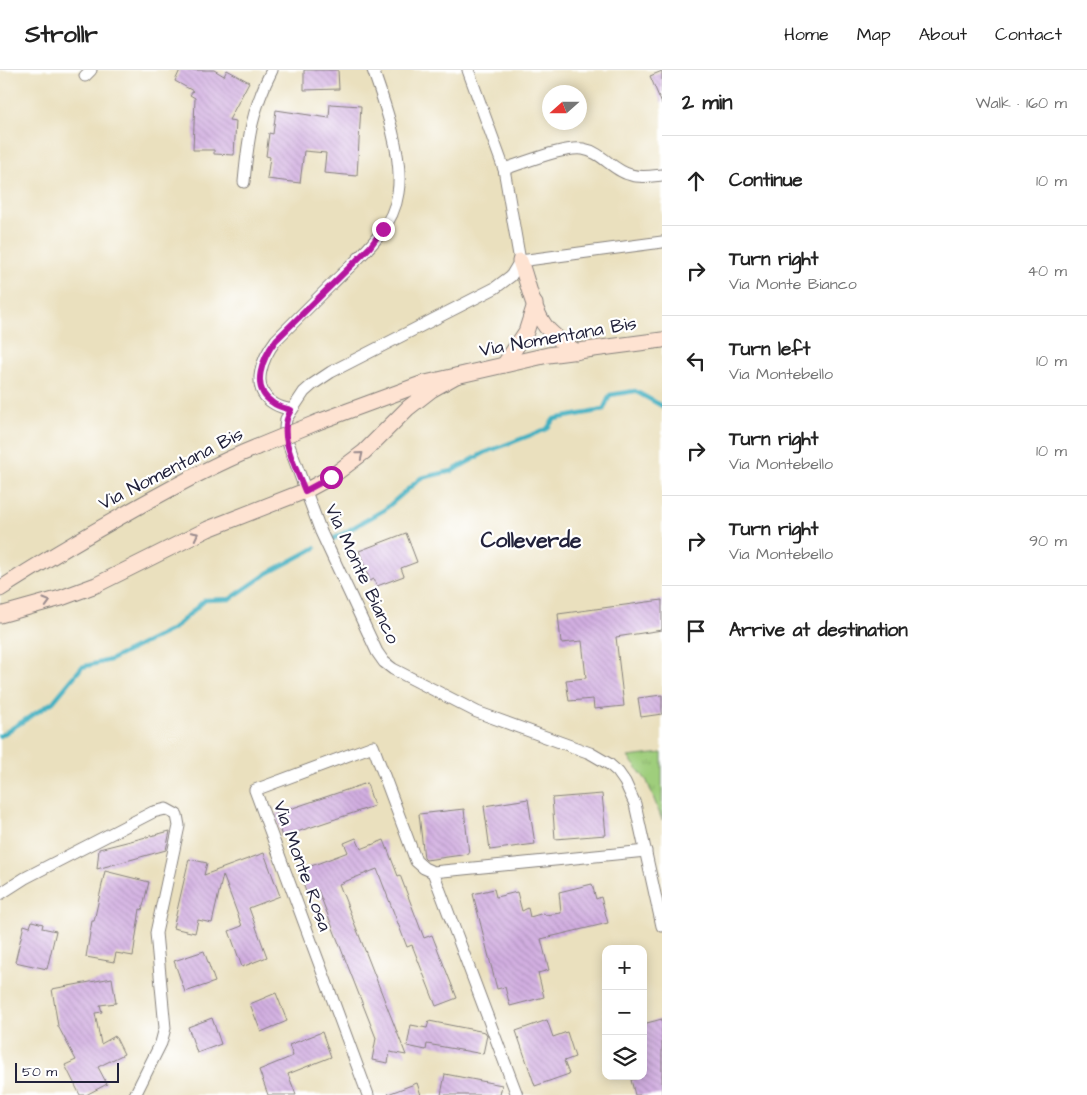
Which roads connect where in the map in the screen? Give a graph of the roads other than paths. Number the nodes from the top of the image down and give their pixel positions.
1 (272, 70) edge
2 (374, 70) edge
3 (468, 70) edge
4 (504, 169) junction
5 (662, 175) edge
6 (244, 182) dead end
7 (662, 242) edge
8 (520, 261) junction
9 (535, 304) junction
10 (662, 340) edge
11 (576, 352) junction
12 (504, 365) junction
13 (456, 376) junction
14 (291, 410) junction
15 (305, 491) junction
16 (0, 589) edge
17 (0, 615) edge
18 (646, 851) junction
19 (433, 872) junction
20 (0, 894) edge
21 (662, 926) edge
22 (135, 1095) edge
23 (368, 1095) edge
24 (517, 1095) edge

1 - 6 street
2 - 14 street
3 - 4 street
4 - 5 street
4 - 8 street
7 - 8 street
8 - 9 main road
8 - 14 street, Via Monte Bianco
9 - 11 main road
9 - 12 main road
10 - 11 main road, Via Nomentana Bis
11 - 12 main road, Via Nomentana Bis
12 - 13 main road, Via Nomentana Bis
15 -> 13 main road
13 - 16 main road, Via Nomentana Bis, bridge
14 - 15 street, Via Monte Bianco
17 -> 15 main road
15 - 18 street, Via Monte Bianco
18 - 19 street
18 - 21 street, Via Monte Bianco
19 - 23 street, Via Monte Rosa
19 - 24 street
20 - 22 street

